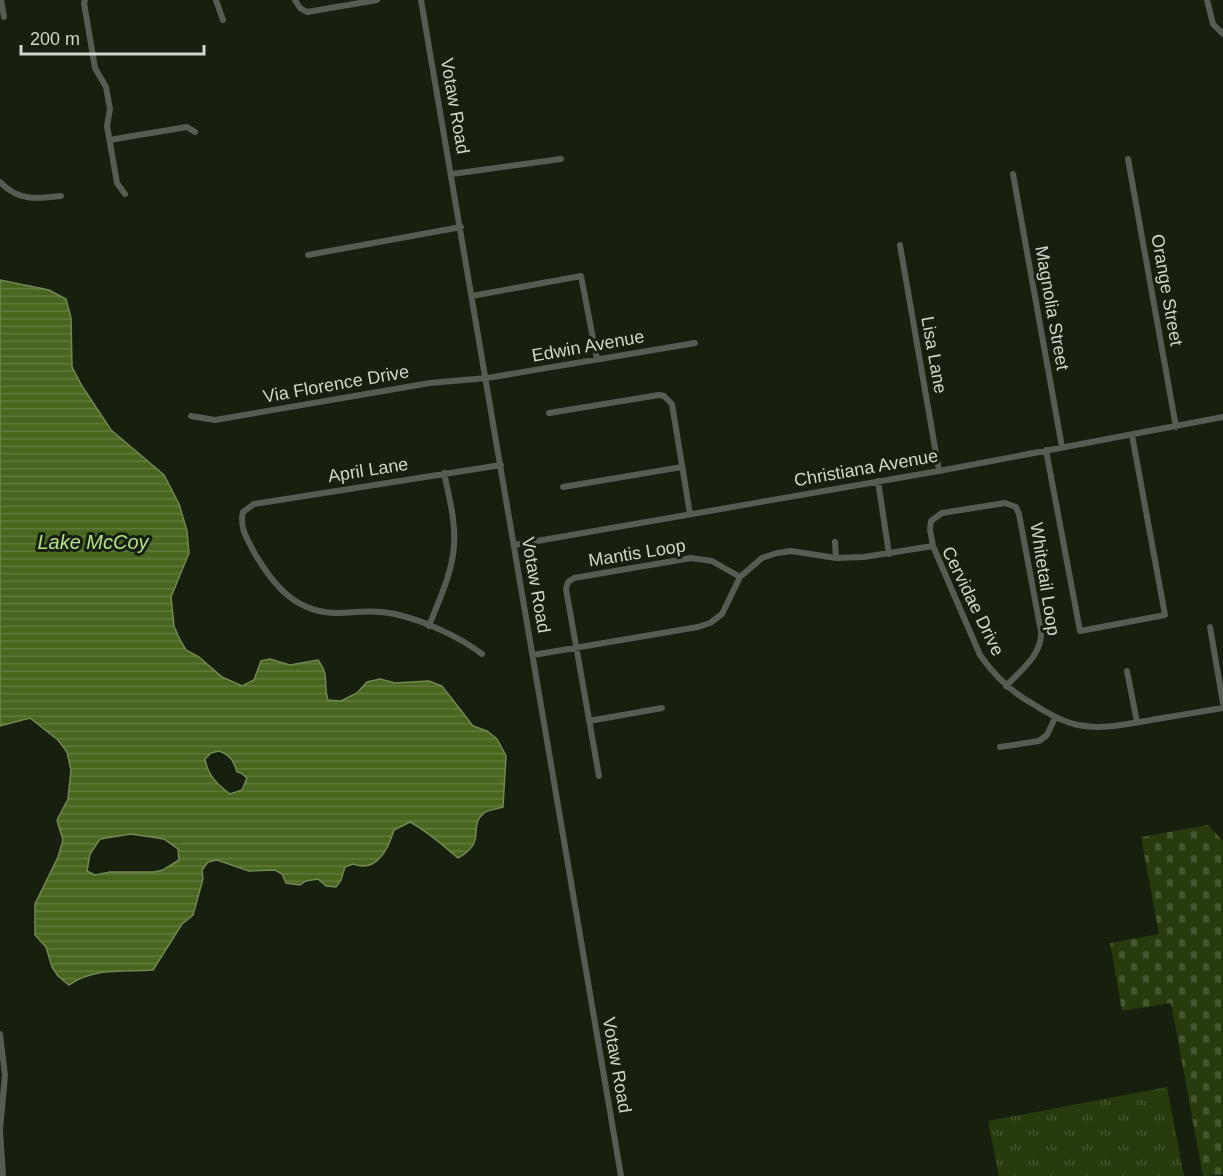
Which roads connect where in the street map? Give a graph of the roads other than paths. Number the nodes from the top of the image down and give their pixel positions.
1 (1, 0) edge
2 (85, 0) edge
3 (216, 0) edge
4 (295, 0) edge
5 (373, 0) edge
6 (421, 0) edge
7 (1207, 0) edge
8 (4, 17) dead end
9 (223, 20) dead end
10 (1223, 34) edge
11 (195, 132) dead end
12 (110, 140) junction
13 (561, 159) dead end
14 (1128, 159) dead end
15 (452, 174) junction
16 (1013, 174) dead end
17 (0, 182) edge
18 (125, 194) dead end
19 (61, 196) dead end
20 (461, 227) junction
21 (900, 245) dead end
22 (308, 255) dead end
23 (472, 296) junction
24 (694, 343) dead end
25 (597, 359) junction
26 (487, 378) junction
27 (549, 413) dead end
28 (191, 416) dead end
29 (1223, 417) edge
30 (1176, 427) junction
31 (1132, 435) junction
32 (1062, 447) junction
33 (1046, 450) junction
34 (501, 465) junction
35 (682, 467) junction
36 (939, 471) junction
37 (444, 473) junction
38 (878, 481) junction
39 (563, 488) dead end
40 (690, 514) junction
41 (835, 542) dead end
42 (514, 545) junction
43 (933, 546) junction
44 (889, 554) junction
45 (836, 558) junction
46 (740, 577) junction
47 (429, 626) junction
48 (1210, 627) dead end
49 (576, 648) junction
50 (482, 654) dead end
51 (533, 655) junction
52 (1127, 671) dead end
53 (1006, 686) junction
54 (1223, 706) edge
55 (662, 708) dead end
56 (1055, 717) junction
57 (589, 721) junction
58 (1137, 722) junction
59 (1000, 747) dead end
60 (599, 776) dead end
61 (0, 1034) edge
62 (2, 1110) edge
63 (0, 1130) edge
64 (3, 1176) edge
65 (621, 1176) edge

1 - 8 street
2 - 12 street
3 - 9 street
4 - 5 street
6 - 15 street, Votaw Road
7 - 10 street
11 - 12 street
12 - 18 street
13 - 15 street
14 - 30 street, Orange Street
15 - 20 street, Votaw Road
16 - 32 street, Magnolia Street
17 - 19 street
20 - 22 street
20 - 23 street, Votaw Road
21 - 36 street, Lisa Lane
23 - 25 street
23 - 26 street, Votaw Road
24 - 25 street, Edwin Avenue
25 - 26 street, Edwin Avenue
26 - 28 street, Via Florence Drive
26 - 34 street, Votaw Road
27 - 35 street
29 - 30 street, Christiana Avenue
30 - 31 street, Christiana Avenue
31 - 32 street, Christiana Avenue
31 - 33 street
32 - 33 street, Christiana Avenue
33 - 36 street, Christiana Avenue
34 - 37 street, April Lane
34 - 42 street, Votaw Road
35 - 39 street
35 - 40 street
36 - 38 street, Christiana Avenue
37 - 47 street
37 - 47 street, April Lane
38 - 40 street, Christiana Avenue
38 - 44 street
40 - 42 street, Christiana Avenue
41 - 45 street
42 - 51 street, Votaw Road
43 - 44 street, Cervidae Drive
43 - 53 street, Cervidae Drive
43 - 53 street, Whitetail Loop
44 - 45 street, Cervidae Drive
45 - 46 street, Cervidae Drive
46 - 49 street, Cervidae Drive
46 - 49 street, Mantis Loop
47 - 50 street
48 - 54 street
49 - 51 street, Cervidae Drive
49 - 57 street, Mantis Loop
51 - 65 street, Votaw Road
52 - 58 street
53 - 56 street, Cervidae Drive
54 - 58 street, Cervidae Drive
55 - 57 street
56 - 58 street, Cervidae Drive
56 - 59 street
57 - 60 street, Mantis Loop
61 - 62 street
62 - 63 street
63 - 64 street

